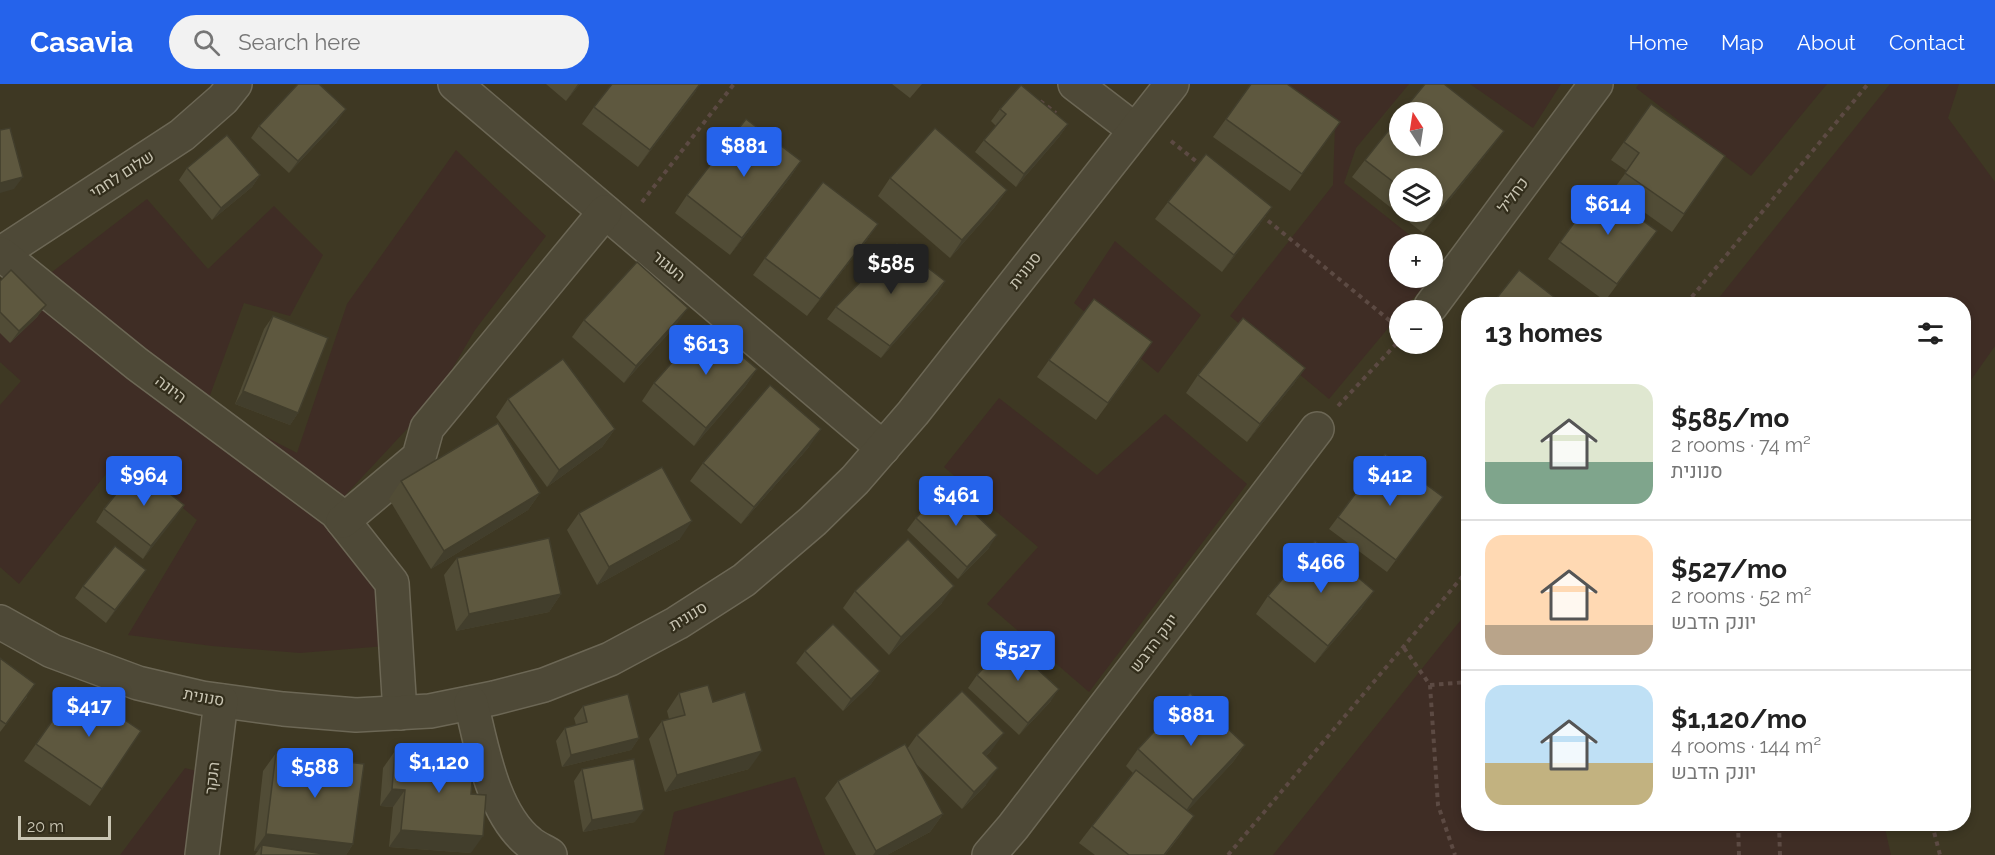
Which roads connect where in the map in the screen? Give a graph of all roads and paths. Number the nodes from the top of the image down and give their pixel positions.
1 (235, 84) edge
2 (455, 84) edge
3 (734, 84) edge
4 (1075, 84) edge
5 (1172, 84) edge
6 (1596, 84) edge
7 (1868, 84) edge
8 (1135, 130) junction
9 (1171, 141) dead end
10 (1208, 171) edge
11 (1253, 208) edge
12 (614, 219) junction
13 (1, 254) edge
14 (1692, 297) edge
15 (1435, 300) edge
16 (1389, 320) edge
17 (1389, 352) edge
18 (1317, 429) joint
19 (883, 448) junction
20 (343, 521) junction
21 (1461, 579) edge
22 (0, 622) edge
23 (1404, 648) junction
24 (1461, 683) edge
25 (1430, 685) junction
26 (221, 701) junction
27 (471, 703) junction
28 (400, 713) junction
29 (1738, 831) edge
30 (1779, 831) edge
31 (1934, 831) edge
32 (528, 851) edge
33 (202, 855) edge
34 (989, 855) edge
35 (1228, 855) edge
36 (1455, 855) edge
37 (1739, 855) edge
38 (1780, 855) edge
39 (1940, 855) edge

1 - 13 street, שלום לחמי
2 - 12 street, העגור
3 - 12 path
4 - 8 street
5 - 8 street, סנונית
6 - 15 street, כחליל
7 - 14 path
8 - 19 street, סנונית
9 - 10 path
11 - 16 path
12 - 19 street, העגור
12 - 20 street
13 - 20 street, היונה
17 - 18 path
18 - 34 street, יונק הדבש
19 - 27 street, סנונית
20 - 28 street, היונה
21 - 23 path
22 - 26 street, סנונית
23 - 25 path
23 - 35 path
24 - 25 path
25 - 36 path
26 - 28 street, סנונית
26 - 33 street, הנקר
27 - 28 street, סנונית
27 - 32 street
29 - 37 path
30 - 38 path
31 - 39 path

